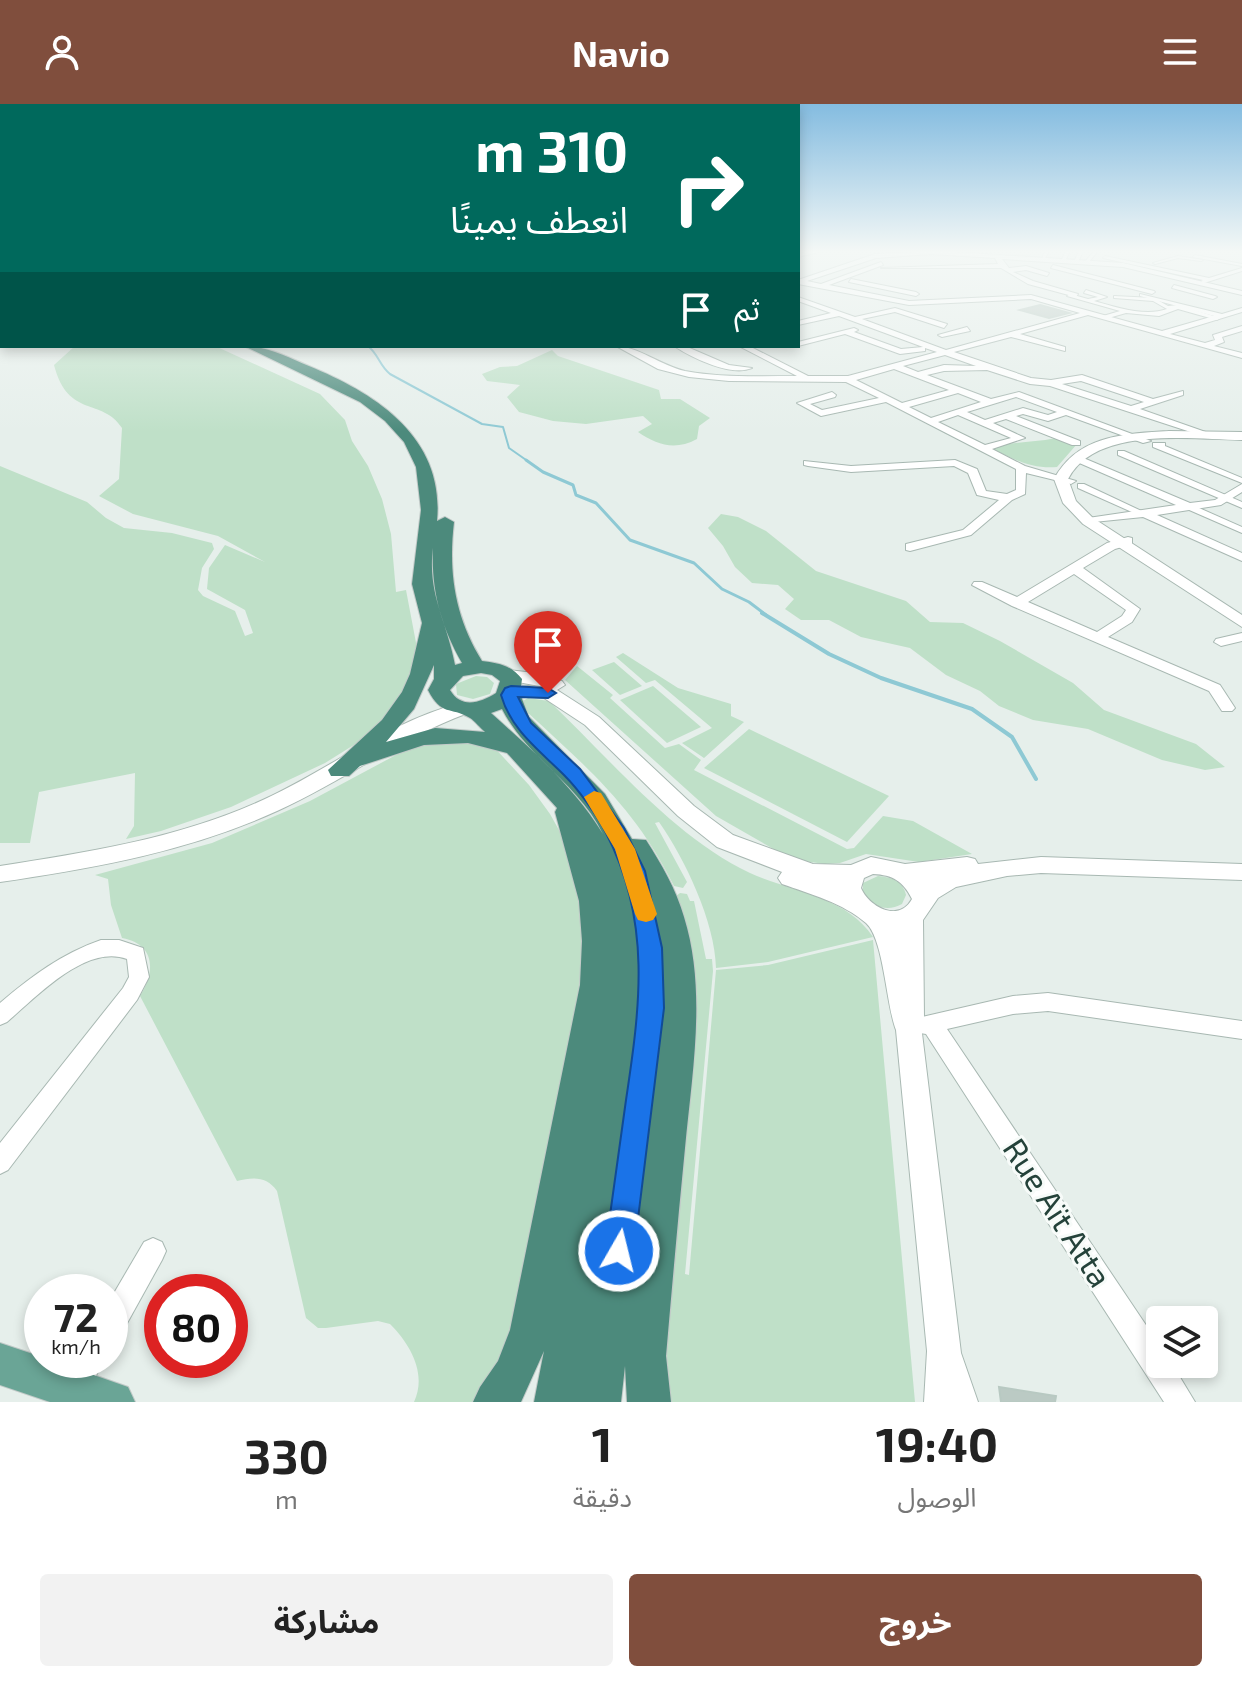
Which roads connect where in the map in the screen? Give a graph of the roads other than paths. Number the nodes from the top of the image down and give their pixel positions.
1 (835, 312) edge
2 (880, 312) junction
3 (884, 312) edge
4 (902, 312) edge
5 (1084, 312) edge
6 (1124, 312) edge
7 (1132, 312) edge
8 (1162, 312) edge
9 (1189, 312) edge
10 (1198, 312) edge
11 (1241, 312) edge
12 (1089, 313) junction
13 (842, 314) junction
14 (1242, 316) edge
15 (1105, 317) junction
16 (855, 318) junction
17 (800, 323) edge
18 (875, 325) junction
19 (1182, 328) junction
20 (967, 329) dead end
21 (1230, 329) edge
22 (846, 332) junction
23 (894, 332) junction
24 (1162, 333) junction
25 (1011, 334) junction
26 (829, 336) junction
27 (859, 337) junction
28 (800, 343) edge
29 (943, 343) junction
30 (969, 345) junction
31 (930, 346) junction
32 (254, 348) edge
33 (270, 348) edge
34 (624, 348) edge
35 (683, 348) edge
36 (748, 348) edge
37 (774, 349) dead end
38 (1062, 349) dead end
39 (1204, 349) junction
40 (760, 353) junction
41 (1242, 356) edge
42 (894, 366) junction
43 (789, 368) junction
44 (989, 368) junction
45 (918, 375) junction
46 (805, 377) junction
47 (848, 379) junction
48 (1051, 383) junction
49 (1109, 387) junction
50 (958, 390) junction
51 (1082, 393) junction
52 (1180, 393) dead end
53 (1015, 394) junction
54 (1032, 394) dead end
55 (832, 395) dead end
56 (887, 398) junction
57 (990, 402) junction
58 (1153, 402) junction
59 (1043, 404) junction
60 (902, 406) junction
61 (1131, 409) junction
62 (958, 412) junction
63 (1066, 412) junction
64 (1006, 416) junction
65 (930, 421) junction
66 (985, 423) junction
67 (1212, 436) junction
68 (1142, 439) junction
69 (1239, 439) edge
70 (1076, 443) dead end
71 (1162, 445) dead end
72 (983, 449) junction
73 (1121, 453) dead end
74 (1081, 460) junction
75 (808, 463) dead end
76 (1021, 468) junction
77 (1242, 481) edge
78 (1071, 482) junction
79 (1242, 487) edge
80 (1008, 498) junction
81 (1227, 499) junction
82 (1242, 505) edge
83 (1190, 507) junction
84 (1146, 515) junction
85 (1093, 520) junction
86 (1242, 530) edge
87 (1124, 542) junction
88 (910, 547) dead end
89 (1242, 557) edge
90 (1074, 568) junction
91 (978, 585) dead end
92 (1196, 588) junction
93 (1017, 603) junction
94 (1242, 614) edge
95 (1242, 622) edge
96 (430, 624) junction
97 (1242, 637) edge
98 (1097, 638) junction
99 (1221, 642) dead end
100 (475, 667) junction
101 (443, 686) junction
102 (509, 687) junction
103 (1227, 708) dead end
104 (468, 709) junction
105 (408, 730) junction
106 (517, 750) junction
107 (350, 765) junction
108 (566, 798) junction
109 (614, 828) junction
110 (725, 841) junction
111 (1242, 861) edge
112 (904, 872) junction
113 (1242, 872) edge
114 (854, 873) junction
115 (0, 874) edge
116 (917, 907) junction
117 (866, 911) junction
118 (0, 1016) edge
119 (920, 1027) junction
120 (1242, 1030) edge
121 (0, 1162) edge
122 (153, 1251) dead end
123 (128, 1295) edge
124 (944, 1351) junction
125 (0, 1364) edge
126 (92, 1384) edge
127 (495, 1402) edge
128 (556, 1402) edge
129 (599, 1402) edge
130 (649, 1402) edge
131 (942, 1402) edge
132 (960, 1402) edge
133 (1181, 1402) edge

1 - 13 street
2 - 3 street
2 - 4 street
2 - 16 street
5 - 12 street
6 - 15 street
7 - 8 street
9 - 21 street
10 - 21 street
11 - 21 street
12 - 15 street
12 - 25 street
13 - 16 street
13 - 17 street
14 - 21 street
15 - 24 street
16 - 18 street
18 - 22 street
18 - 23 street
19 - 21 street
19 - 21 street
19 - 24 street
20 - 29 street
21 - 39 street
22 - 26 street
22 - 27 street
23 - 29 street
23 - 31 street
24 - 39 street
25 - 30 street
25 - 38 street
26 - 27 street
26 - 28 street
27 - 31 street
29 - 30 street
29 - 30 street
29 - 31 street
29 - 42 street
29 - 44 street
32 - 96 highway
33 - 100 highway
34 - 46 street
35 - 43 street
36 - 40 street
37 - 40 street
39 - 41 street
40 - 43 street
42 - 45 street
42 - 47 street
43 - 46 street
44 - 45 street
44 - 48 street
45 - 50 street
46 - 47 street
47 - 56 street
48 - 49 street
48 - 51 street
49 - 51 street
49 - 58 street
50 - 57 street
50 - 60 street
51 - 59 street
51 - 61 street
52 - 58 street
53 - 54 street
53 - 57 street
53 - 59 street
55 - 56 street
56 - 60 street
57 - 62 street
58 - 61 street
59 - 63 street
60 - 65 street
61 - 67 street
62 - 65 street
62 - 66 street
63 - 64 street
63 - 68 street
64 - 66 street
64 - 70 street
65 - 72 street
66 - 72 street
67 - 68 street
67 - 69 street
68 - 69 street
68 - 74 street
68 - 78 street
71 - 77 street
72 - 76 street
73 - 81 street
74 - 78 street
74 - 83 street
75 - 80 street
76 - 78 street
76 - 80 street
78 - 84 street
78 - 85 street
79 - 81 street
80 - 88 street
81 - 82 street
81 - 83 street
83 - 84 street
83 - 86 street
84 - 85 street
84 - 89 street
85 - 87 street
87 - 90 street
87 - 92 street
90 - 93 street
90 - 98 street
91 - 93 street
92 - 94 street
92 - 95 street
93 - 98 street
96 - 101 highway
96 - 107 highway
97 - 99 street
98 - 103 street
100 - 101 highway
100 - 102 highway
101 - 104 highway
101 - 105 street
102 - 104 highway
102 - 109 highway
102 - 110 street
104 - 105 street
104 - 106 highway
105 - 107 street
106 - 107 highway
106 - 108 highway
107 - 115 street
108 - 127 highway
108 - 128 highway
109 - 129 highway
109 - 130 highway
110 - 114 street
110 - 117 street
111 - 112 street
112 - 114 street
112 - 116 street
113 - 116 street
114 - 117 street
116 - 117 street
116 - 119 street
117 - 119 street
118 - 121 street
119 - 120 street
119 - 124 street
119 - 133 street, Rue Aït Atta
122 - 123 street
124 - 131 street
124 - 132 street
125 - 126 main road

